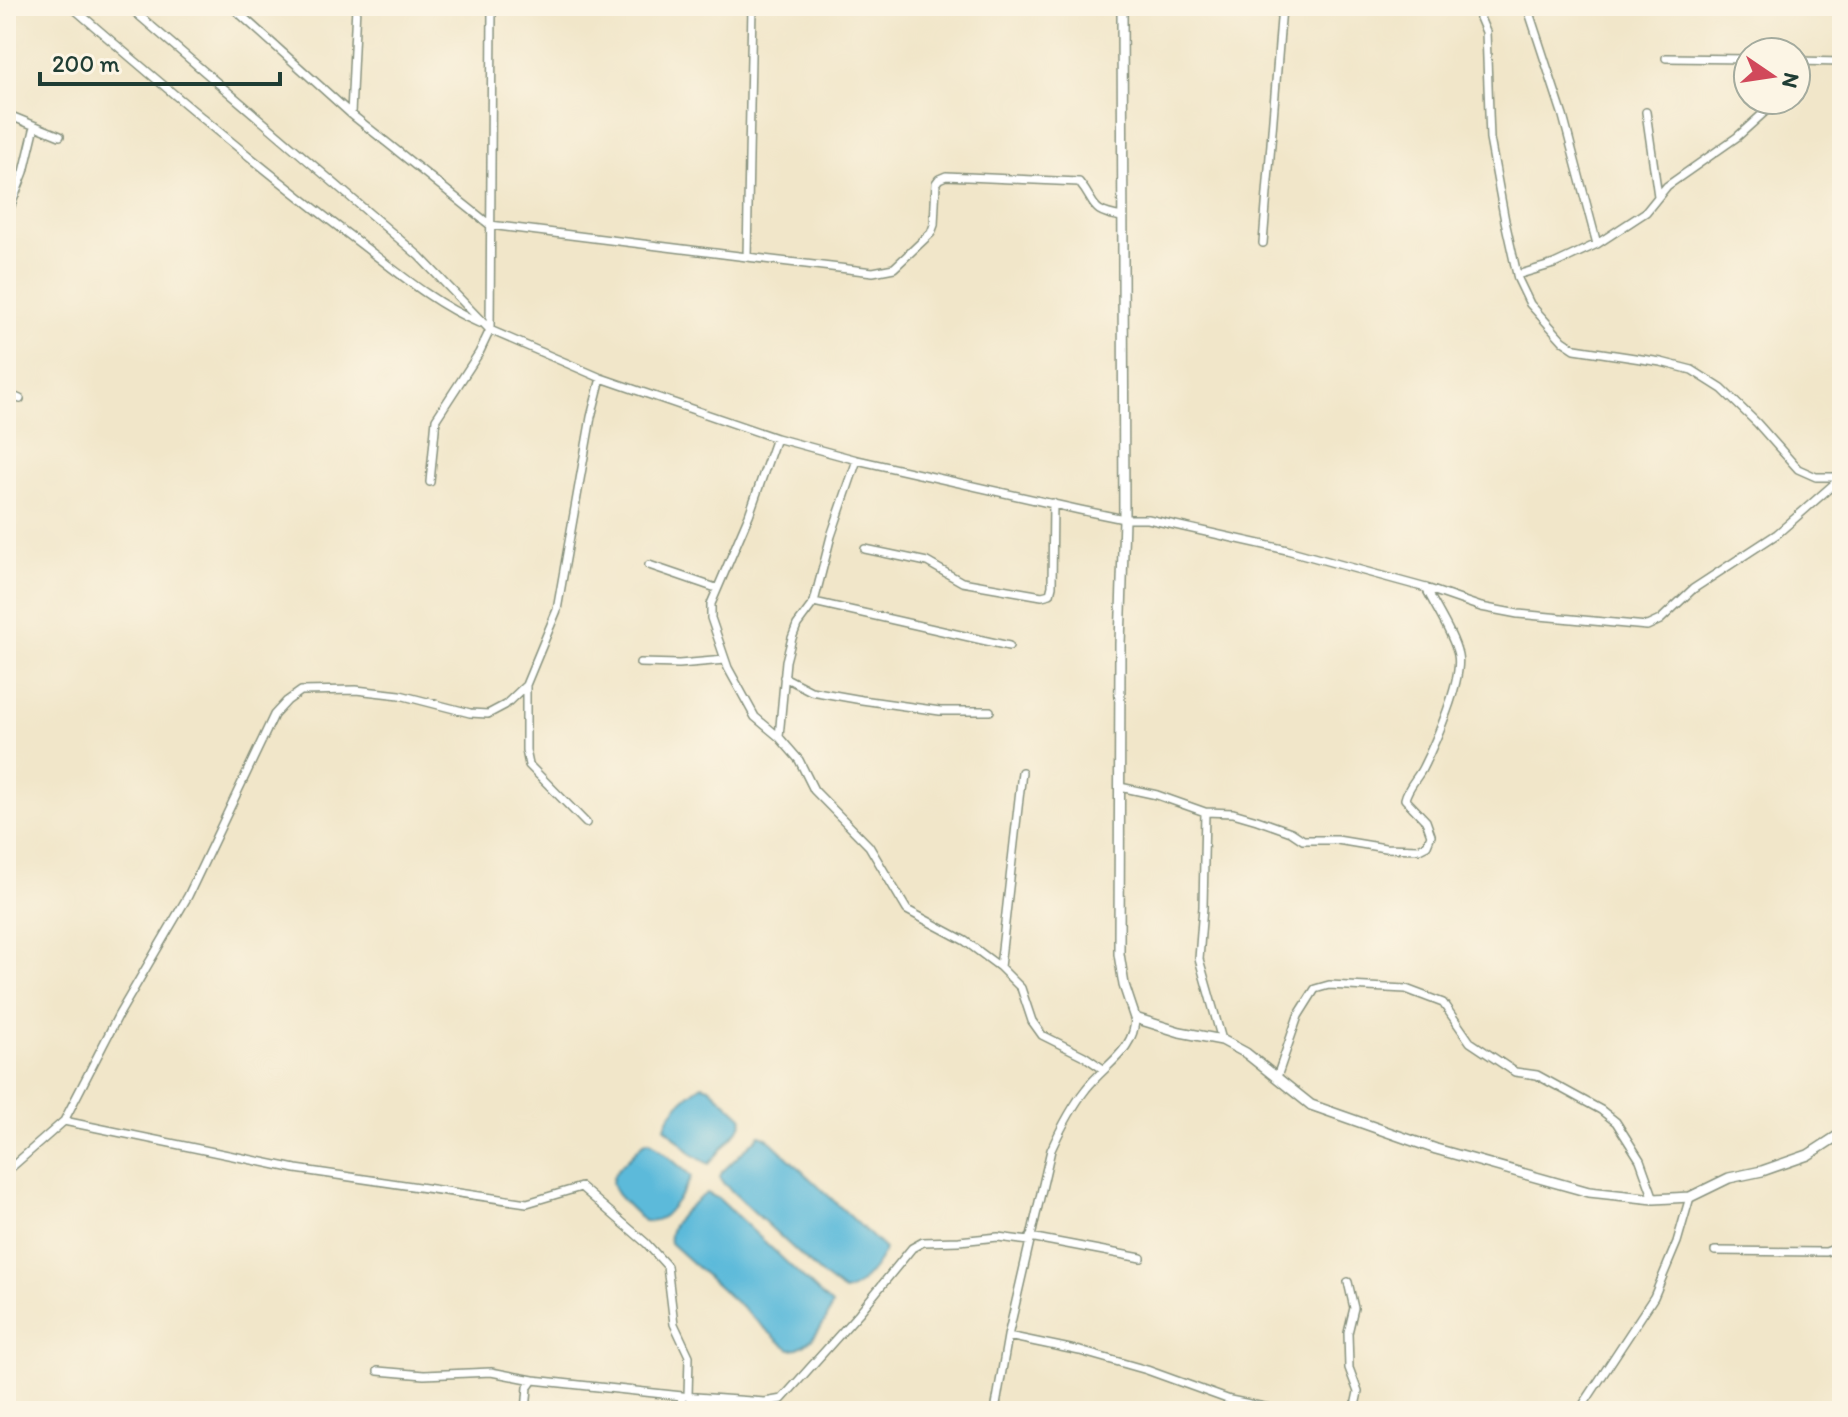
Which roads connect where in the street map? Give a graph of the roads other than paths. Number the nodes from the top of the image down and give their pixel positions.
1 (71, 6) edge
2 (128, 6) edge
3 (231, 6) edge
4 (356, 6) edge
5 (492, 6) edge
6 (752, 6) edge
7 (1122, 6) edge
8 (1251, 6) edge
9 (1330, 6) edge
10 (1475, 6) edge
11 (1527, 6) edge
12 (1282, 7) edge
13 (1666, 58) dead end
14 (1732, 59) edge
15 (1812, 61) edge
16 (1842, 62) edge
17 (1646, 112) dead end
18 (6, 114) edge
19 (351, 114) junction
20 (1760, 116) edge
21 (35, 126) junction
22 (60, 136) dead end
23 (1658, 196) junction
24 (1122, 217) junction
25 (6, 218) edge
26 (490, 225) junction
27 (1263, 243) dead end
28 (1597, 244) junction
29 (747, 257) junction
30 (1517, 275) junction
31 (487, 328) junction
32 (601, 378) junction
33 (6, 393) edge
34 (20, 399) dead end
35 (776, 438) junction
36 (857, 460) junction
37 (430, 482) dead end
38 (1053, 503) junction
39 (1124, 519) junction
40 (865, 549) dead end
41 (649, 565) dead end
42 (716, 588) junction
43 (1426, 588) junction
44 (814, 602) junction
45 (1009, 646) dead end
46 (725, 660) junction
47 (640, 663) dead end
48 (784, 677) junction
49 (526, 685) junction
50 (990, 711) dead end
51 (779, 737) junction
52 (1022, 772) dead end
53 (1120, 787) junction
54 (1205, 812) junction
55 (586, 823) dead end
56 (1000, 967) junction
57 (1135, 1018) junction
58 (1222, 1040) junction
59 (1103, 1069) junction
60 (1277, 1077) junction
61 (64, 1121) junction
62 (1842, 1133) edge
63 (6, 1172) edge
64 (1690, 1197) junction
65 (1654, 1199) junction
66 (1030, 1239) junction
67 (1842, 1246) edge
68 (1715, 1251) dead end
69 (1141, 1258) dead end
70 (1348, 1282) dead end
71 (1008, 1336) junction
72 (378, 1371) dead end
73 (533, 1380) junction
74 (685, 1396) junction
75 (526, 1411) edge
76 (680, 1411) edge
77 (995, 1411) edge
78 (1284, 1411) edge
79 (1354, 1411) edge
80 (1579, 1411) edge

1 - 31 street
2 - 31 street
3 - 19 street
4 - 19 street
5 - 26 street
6 - 29 street
7 - 24 street
8 - 12 street
9 - 12 street
10 - 30 street
11 - 28 street
12 - 27 street
13 - 14 street
15 - 16 street
17 - 23 street
18 - 21 street
19 - 26 street
20 - 23 street
21 - 22 street
21 - 25 street
23 - 28 street
24 - 29 street
24 - 39 street
26 - 29 street
26 - 31 street
28 - 30 street
30 - 43 street
31 - 32 street
31 - 37 street
32 - 35 street
32 - 49 street
33 - 34 street
35 - 36 street
35 - 42 street
36 - 38 street
36 - 44 street
38 - 39 street
38 - 40 street
39 - 43 street
39 - 53 street
41 - 42 street
42 - 46 street
43 - 54 street
44 - 45 street
44 - 48 street
46 - 47 street
46 - 51 street
48 - 50 street
48 - 51 street
49 - 55 street
49 - 61 street
51 - 56 street
52 - 56 street
53 - 54 street
53 - 57 street
54 - 58 street
56 - 59 street
57 - 58 street
57 - 59 street
58 - 60 street
59 - 66 street
60 - 65 street
60 - 65 street
61 - 63 street
61 - 74 street
62 - 64 street
64 - 65 street
64 - 80 street
66 - 69 street
66 - 71 street
66 - 74 street
67 - 68 street
70 - 79 street
71 - 77 street
71 - 78 street
72 - 73 street
73 - 74 street
73 - 75 street
74 - 76 street

